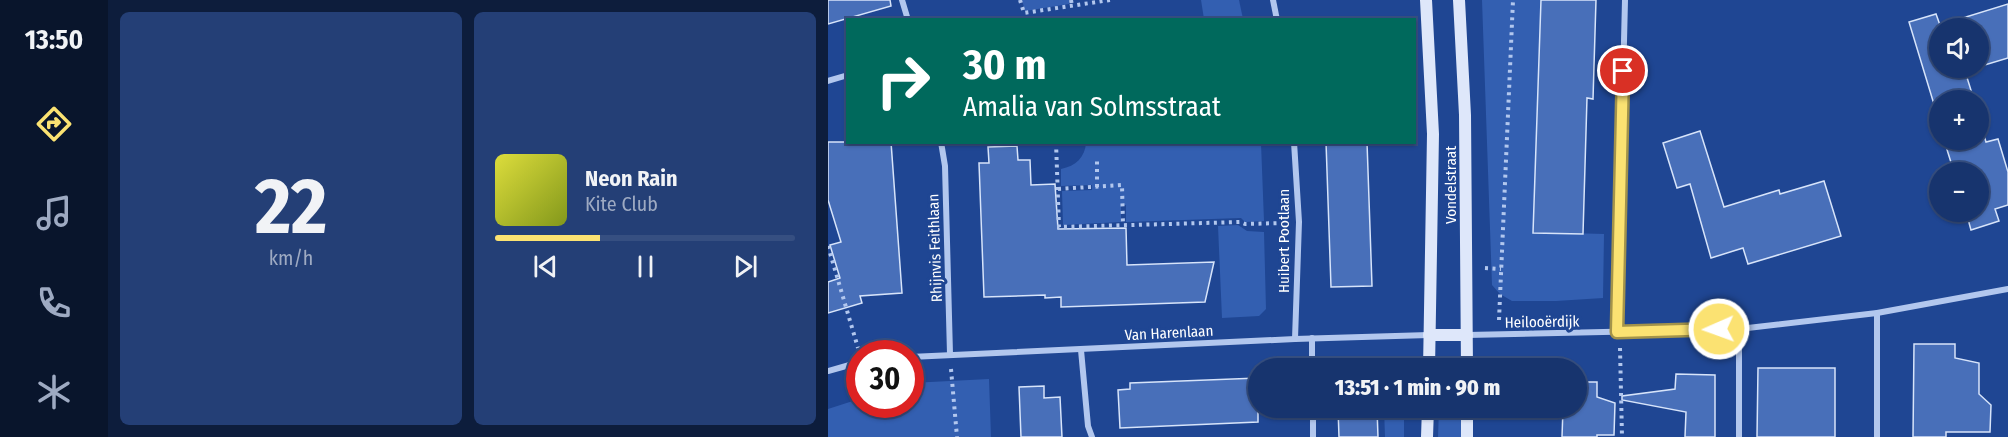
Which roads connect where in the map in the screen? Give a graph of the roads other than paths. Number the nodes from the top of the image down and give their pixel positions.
1 (902, 0) edge
2 (1273, 0) edge
3 (1426, 0) edge
4 (1459, 0) edge
5 (1625, 0) edge
6 (907, 18) edge
7 (1277, 18) edge
8 (846, 76) edge
9 (828, 81) edge
10 (941, 144) edge
11 (1294, 144) edge
12 (2008, 289) edge
13 (1877, 313) junction
14 (1739, 329) junction
15 (1617, 332) junction
16 (1429, 335) junction
17 (1467, 335) junction
18 (1312, 338) junction
19 (1295, 339) junction
20 (1081, 350) junction
21 (950, 354) junction
22 (924, 356) edge
23 (1312, 358) edge
24 (1429, 358) edge
25 (1467, 358) edge
26 (846, 366) edge
27 (828, 371) edge
28 (1313, 418) edge
29 (1428, 418) edge
30 (1467, 418) edge
31 (1092, 437) edge
32 (1313, 437) edge
33 (1427, 437) edge
34 (1467, 437) edge
35 (1738, 437) edge
36 (1877, 437) edge

1 - 6 street
2 - 7 street
3 - 16 street, Vondelstraat
4 - 17 street, Vondelstraat
5 - 15 street
8 - 9 street
10 - 21 street, Rhijnvis Feithlaan
11 - 19 street, Huibert Pootlaan
12 - 13 street, Heilooërdijk
13 - 14 street, Heilooërdijk
13 - 36 street
14 - 15 street, Heilooërdijk
14 - 35 street
15 - 17 street, Heilooërdijk
16 - 17 street
16 - 18 street, Van Harenlaan
16 - 24 street, Vondelstraat
17 - 25 street, Vondelstraat
18 - 19 street, Van Harenlaan
18 - 23 street
19 - 20 street, Van Harenlaan
20 - 21 street, Van Harenlaan
20 - 31 street
21 - 22 street, Van Harenlaan
26 - 27 street
28 - 32 street
29 - 33 street
30 - 34 street

